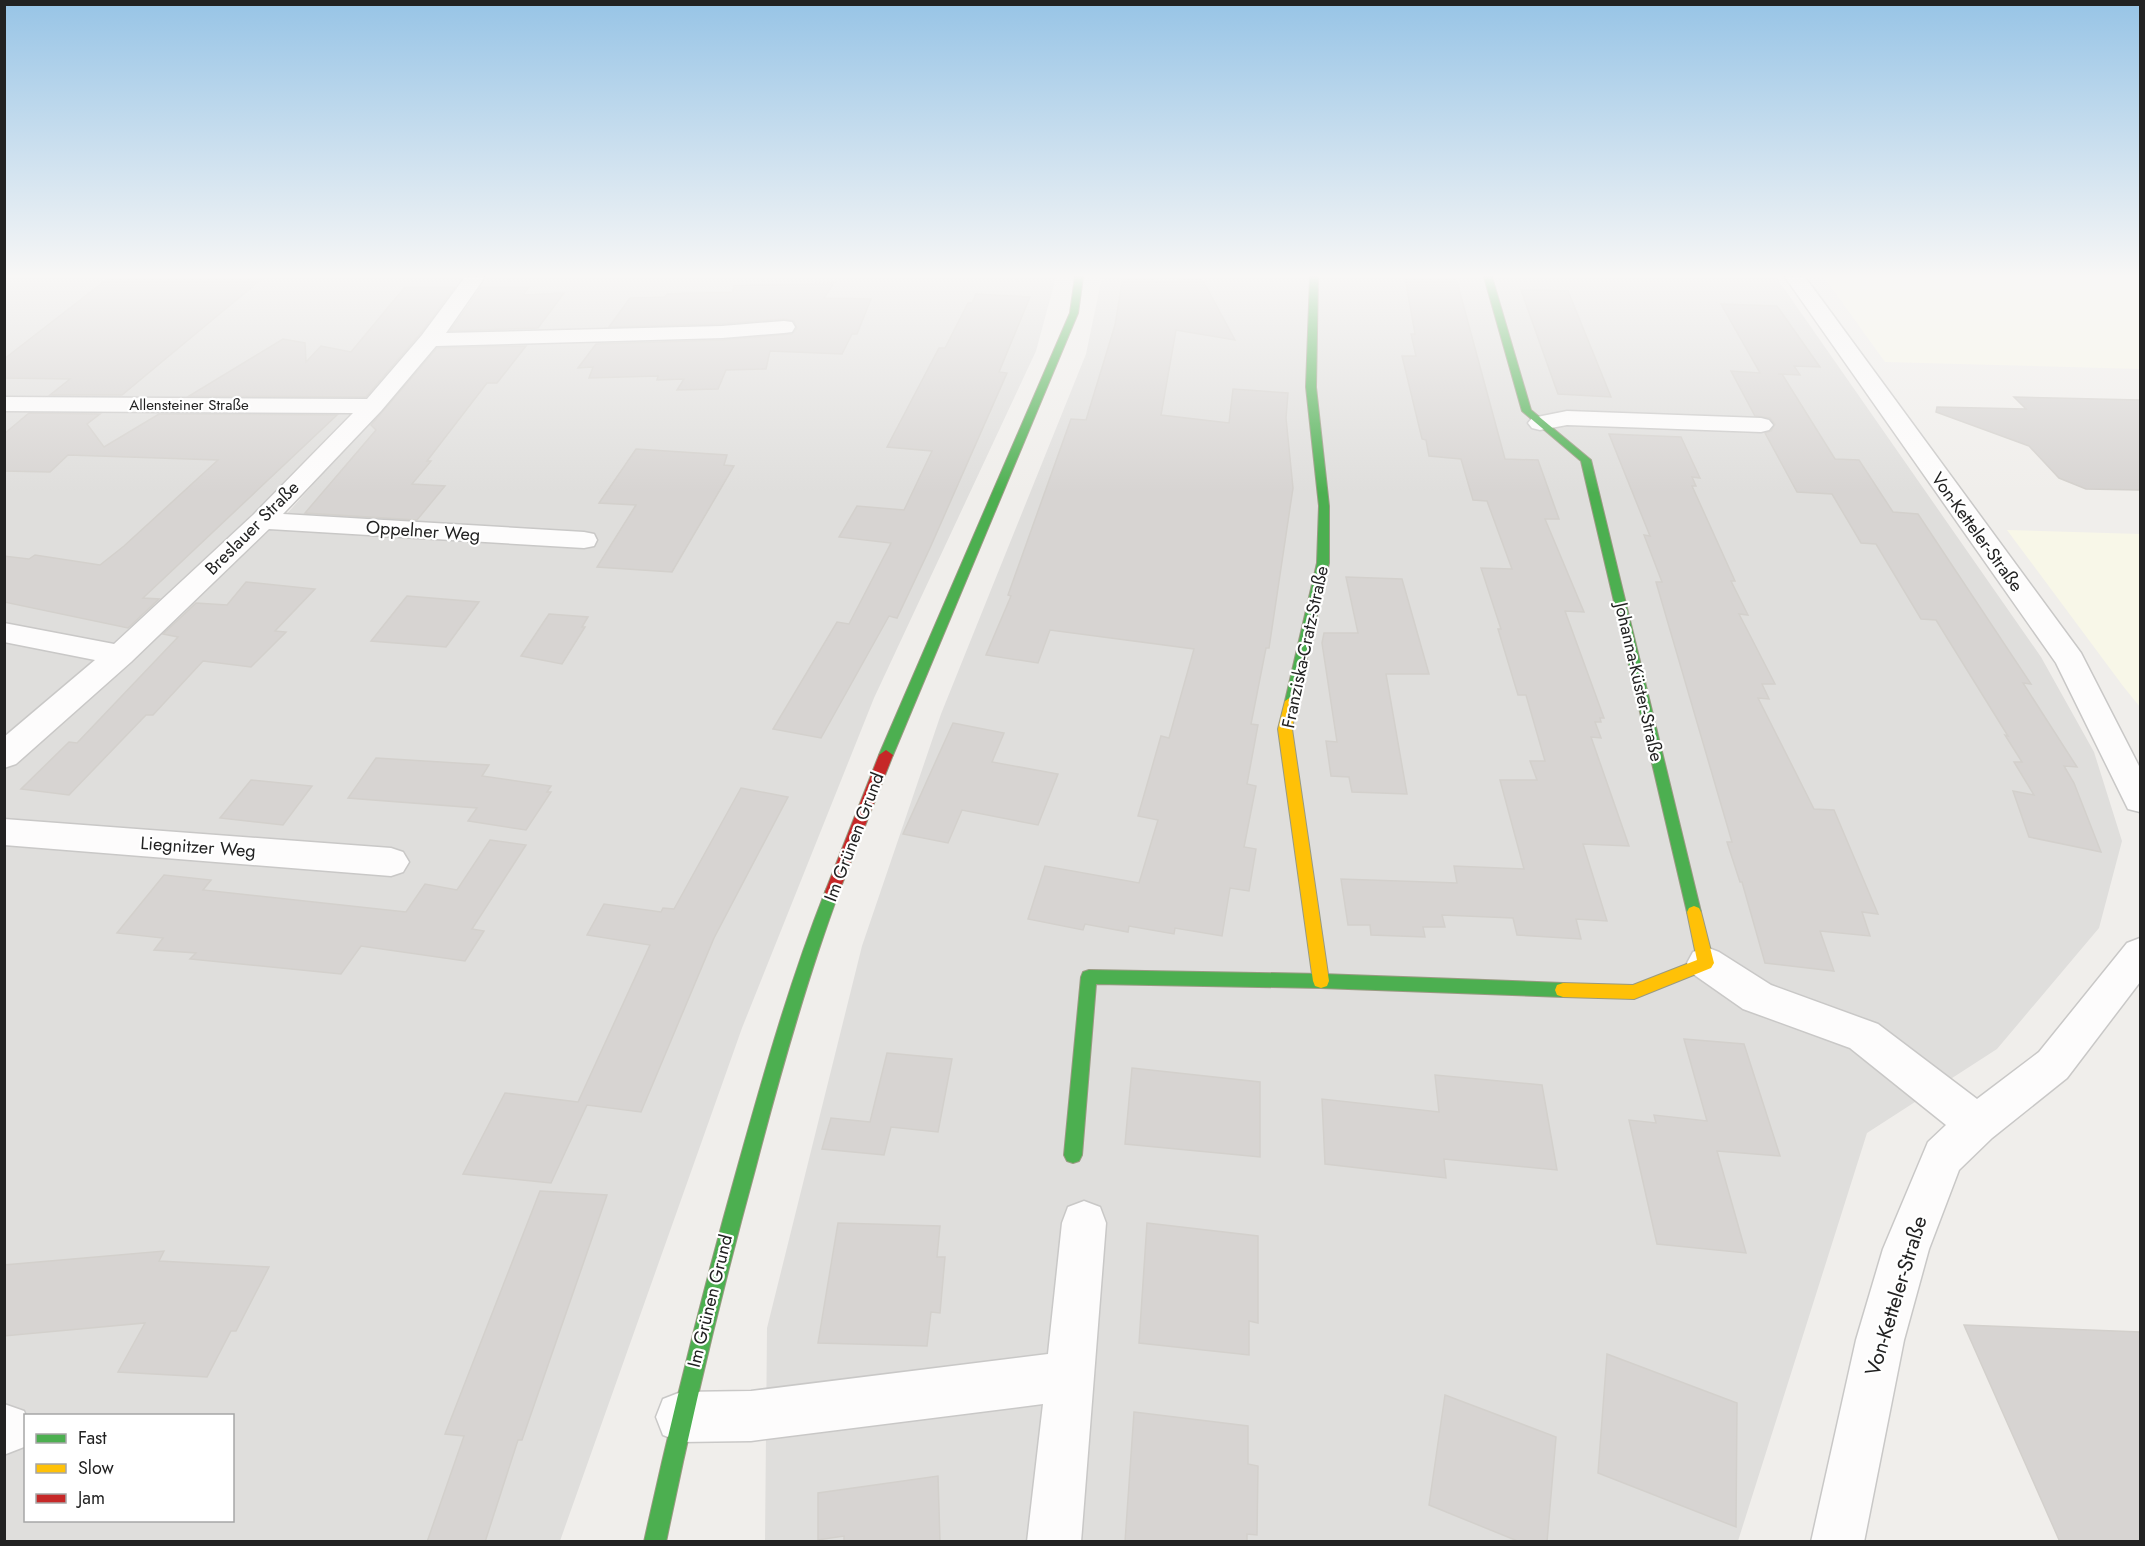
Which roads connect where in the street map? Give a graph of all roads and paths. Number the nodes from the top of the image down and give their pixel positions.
1 (422, 349) edge
2 (1059, 349) edge
3 (1312, 349) edge
4 (1509, 349) edge
5 (1847, 349) edge
6 (4, 404) edge
7 (373, 406) junction
8 (1540, 423) junction
9 (1761, 425) dead end
10 (262, 521) junction
11 (584, 540) dead end
12 (4, 632) edge
13 (120, 656) junction
14 (4, 756) edge
15 (2140, 800) edge
16 (4, 832) edge
17 (391, 862) dead end
18 (2140, 954) edge
19 (1706, 963) junction
20 (1321, 981) junction
21 (1977, 1124) junction
22 (1073, 1155) dead end
23 (1084, 1224) dead end
24 (1070, 1376) junction
25 (681, 1417) junction
26 (655, 1542) edge
27 (1054, 1542) edge
28 (1838, 1542) edge

1 - 7 street, Breslauer Straße
2 - 25 street, Im Grünen Grund
3 - 20 street, Franziska-Cratz-Straße
4 - 8 street, Johanna-Küster-Straße
5 - 15 street, Von-Ketteler-Straße
6 - 7 street, Allensteiner Straße
7 - 10 street, Breslauer Straße
8 - 9 street
8 - 19 street, Johanna-Küster-Straße
10 - 11 street, Oppelner Weg
10 - 13 street, Breslauer Straße
12 - 13 street
13 - 14 street, Breslauer Straße
16 - 17 street, Liegnitzer Weg
18 - 21 street, Von-Ketteler-Straße
19 - 20 street
19 - 21 street
20 - 22 street
21 - 28 street, Von-Ketteler-Straße
23 - 24 street
24 - 25 street
24 - 27 street
25 - 26 street, Im Grünen Grund

